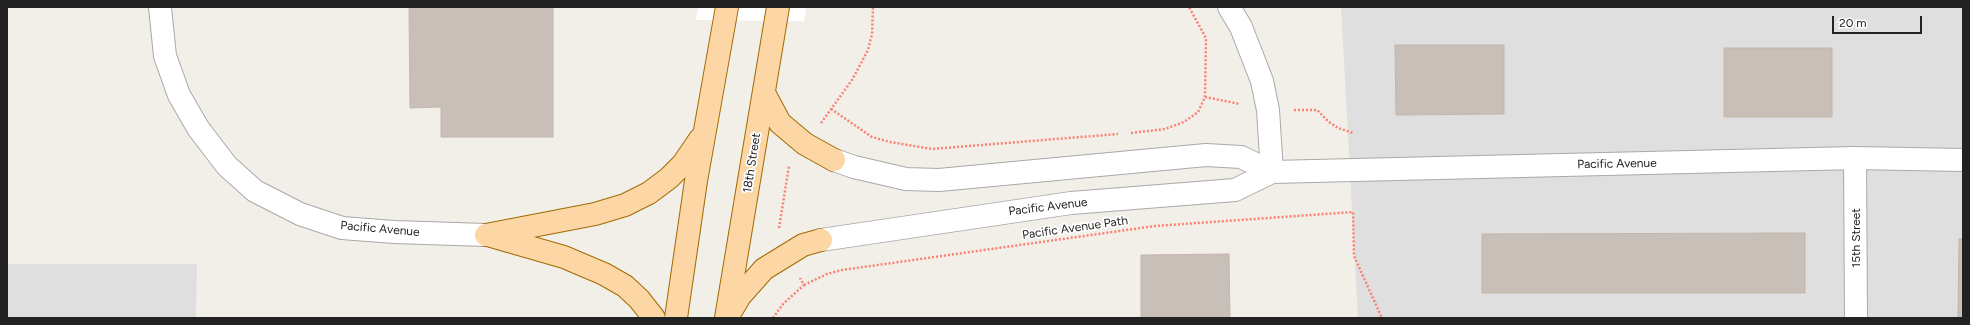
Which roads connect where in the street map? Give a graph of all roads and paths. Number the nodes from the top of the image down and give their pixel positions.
1 (160, 7) edge
2 (874, 7) edge
3 (1189, 7) edge
4 (1229, 7) edge
5 (726, 13) edge
6 (777, 14) edge
7 (872, 34) dead end
8 (764, 93) junction
9 (831, 109) dead end
10 (705, 132) junction
11 (1855, 158) junction
12 (834, 160) joint
13 (1963, 160) edge
14 (1272, 172) junction
15 (486, 235) junction
16 (821, 240) joint
17 (804, 285) dead end
18 (654, 318) edge
19 (676, 318) edge
20 (727, 318) edge
21 (1382, 318) edge
22 (1856, 318) edge

1 - 15 street, Pacific Avenue
2 - 7 path
3 - 9 path
4 - 14 street
5 - 10 main road
6 - 8 main road, 18th Street
8 - 12 main road
8 - 20 main road, 18th Street
10 - 15 main road
10 - 19 main road
11 - 13 street, Pacific Avenue
11 - 14 street, Pacific Avenue
11 - 22 street, 15th Street
12 - 14 street, Pacific Avenue
14 - 16 street, Pacific Avenue
15 - 18 main road
16 - 20 main road
17 - 21 path, Pacific Avenue Path

